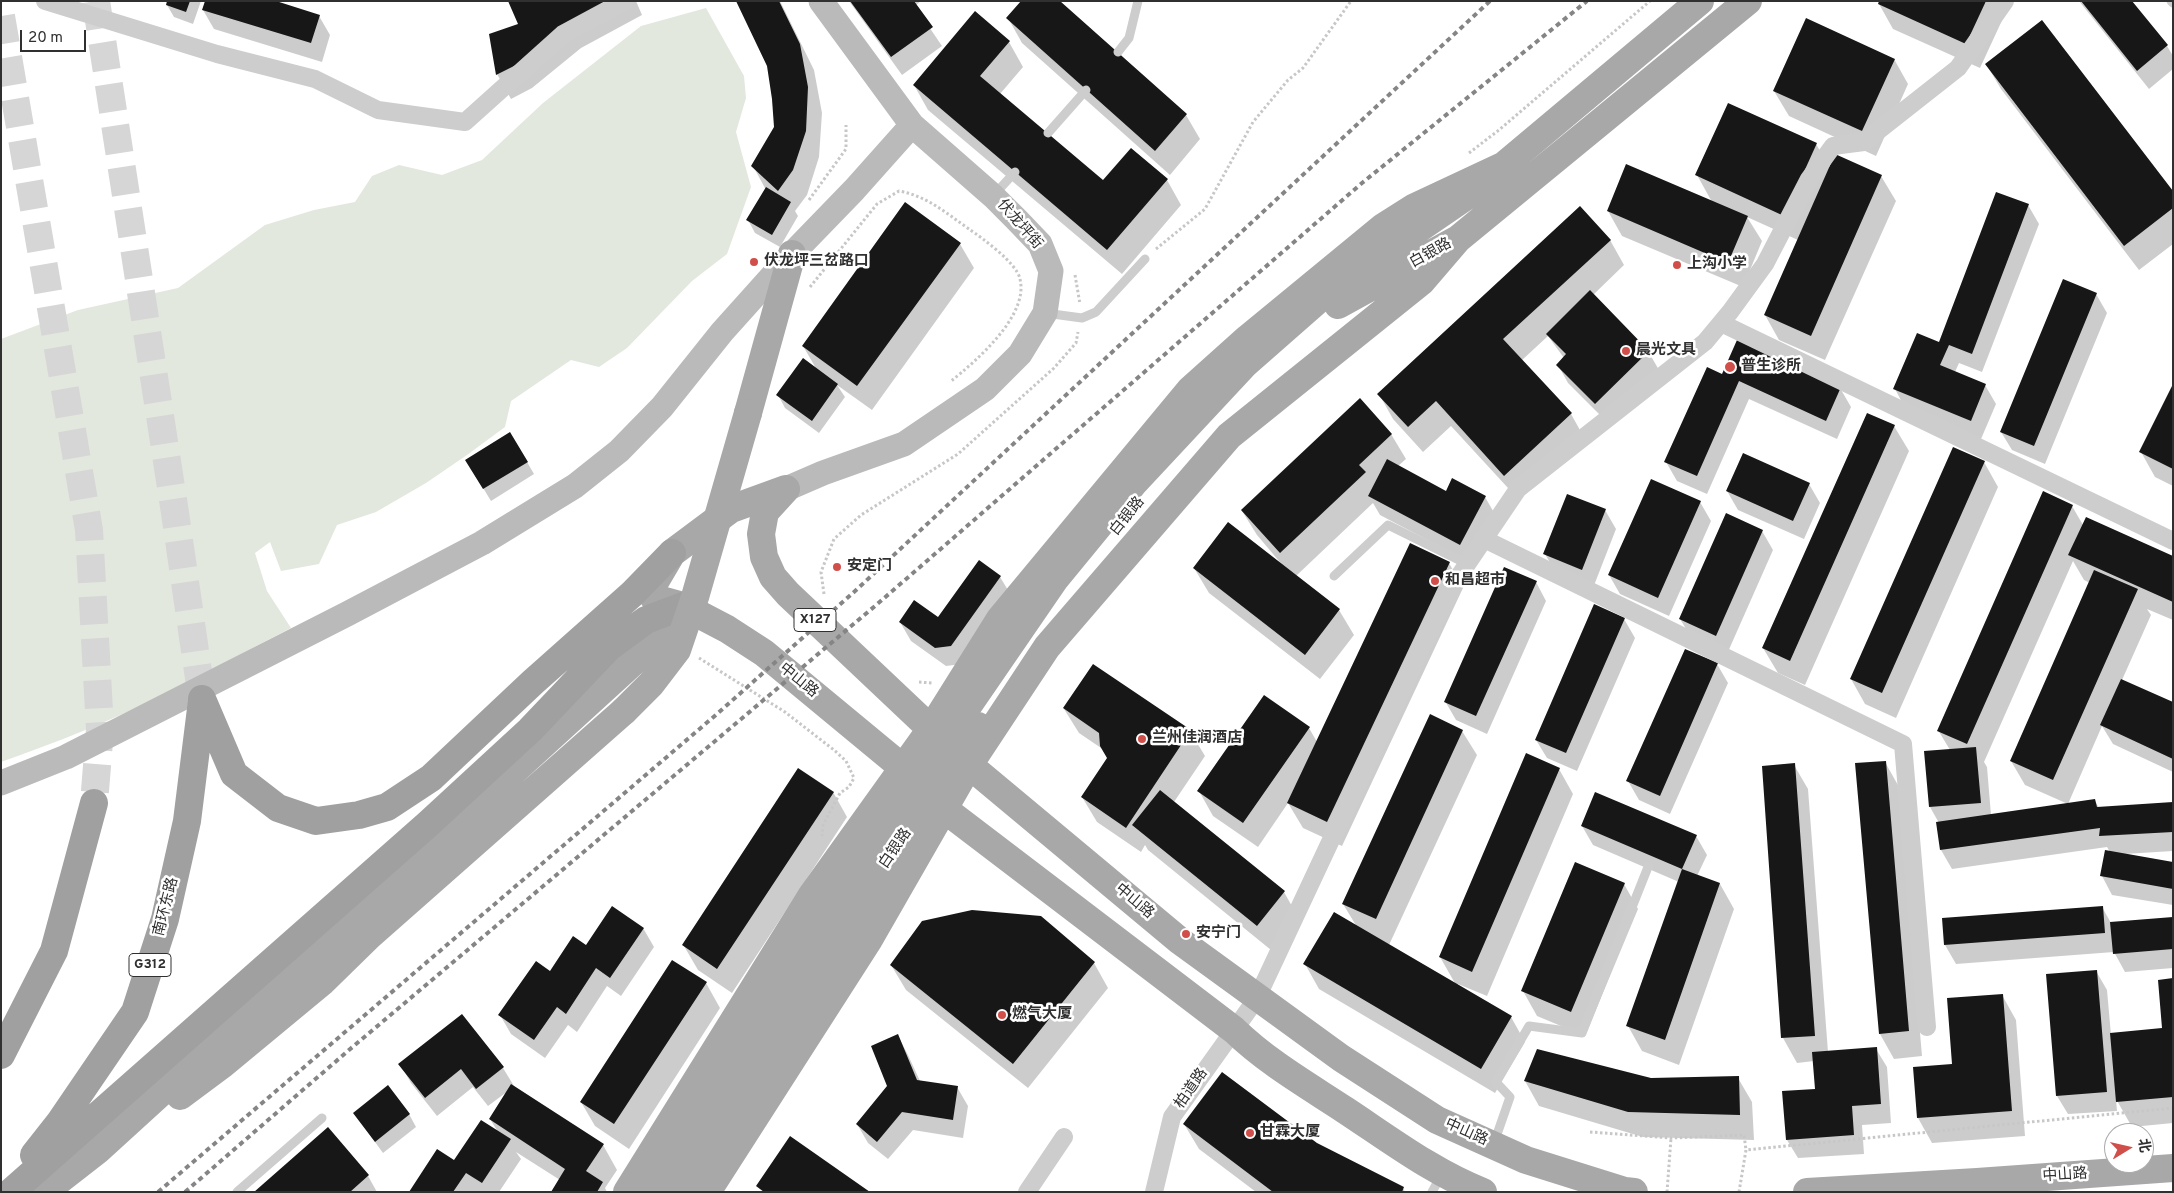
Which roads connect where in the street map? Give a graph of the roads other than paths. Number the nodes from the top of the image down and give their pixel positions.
1 (45, 1) edge
2 (624, 1) edge
3 (821, 1) edge
4 (1138, 1) edge
5 (1700, 1) edge
6 (1748, 1) edge
7 (2005, 1) edge
8 (1118, 52) dead end
9 (1086, 90) dead end
10 (912, 125) junction
11 (1048, 133) dead end
12 (1507, 164) junction
13 (1015, 172) dead end
14 (993, 196) junction
15 (1458, 239) junction
16 (792, 254) junction
17 (1144, 259) road end
18 (1333, 299) junction
19 (1045, 313) junction
20 (1720, 323) junction
21 (786, 490) junction
22 (1484, 540) junction
23 (2173, 541) edge
24 (672, 553) junction
25 (1467, 564) junction
26 (1334, 576) dead end
27 (683, 606) junction
28 (931, 729) junction
29 (969, 765) junction
30 (904, 768) junction
31 (1, 783) edge
32 (94, 803) tunnel mouth
33 (944, 809) junction
34 (1648, 867) dead end
35 (1257, 998) junction
36 (1927, 1027) dead end
37 (1234, 1030) junction
38 (1, 1055) edge
39 (322, 1118) dead end
40 (1064, 1137) dead end
41 (1493, 1145) junction
42 (98, 1150) junction
43 (2173, 1168) edge
44 (1438, 1182) edge
45 (5, 1192) edge
46 (11, 1192) edge
47 (44, 1192) edge
48 (238, 1192) edge
49 (627, 1192) edge
50 (652, 1192) edge
51 (679, 1192) edge
52 (707, 1192) edge
53 (1027, 1192) edge
54 (1154, 1192) edge
55 (1483, 1192) edge
56 (1628, 1192) edge
57 (1807, 1192) edge

1 - 2 street
3 - 10 main road, 伏龙坪街 / X127
4 - 8 lane
5 - 12 main road, 白银路
6 - 15 main road, 白银路
7 - 20 street, 柏道路
9 - 11 lane
10 - 14 main road, 伏龙坪街 / X127
10 - 16 main road
12 - 18 main road, 白银路
12 - 28 main road
13 - 14 lane
14 - 19 main road, 伏龙坪街 / X127
15 - 18 main road, 白银路
15 - 29 main road
16 - 31 main road
16 - 42 main road, bridge
17 - 19 lane
18 - 50 main road, 白银路, bridge
18 - 51 main road, 白银路, bridge
19 - 21 main road, 伏龙坪街 / X127
20 - 22 street, 柏道路
20 - 23 street
21 - 24 main road
21 - 28 main road, 中山路 / X127
22 - 25 street, 柏道路
22 - 36 street
24 - 27 main road, 中山路
24 - 45 highway, 南环东路 / G312
25 - 26 lane
25 - 35 street, 柏道路
27 - 30 main road, 中山路
27 - 42 main road
27 - 46 highway
28 - 29 main road, 中山路 / X127
28 - 30 main road
29 - 33 main road
29 - 35 main road, 中山路
30 - 33 main road, 中山路
30 - 49 main road
32 - 38 highway
33 - 37 main road, 中山路
33 - 52 main road
34 - 41 lane
35 - 37 street, 柏道路
35 - 41 main road, 中山路
37 - 44 main road, 中山路
37 - 54 street, 柏道路
39 - 48 lane
40 - 53 street
41 - 56 main road, 中山路
42 - 47 main road
43 - 57 main road, 中山路
44 - 55 main road, 中山路

